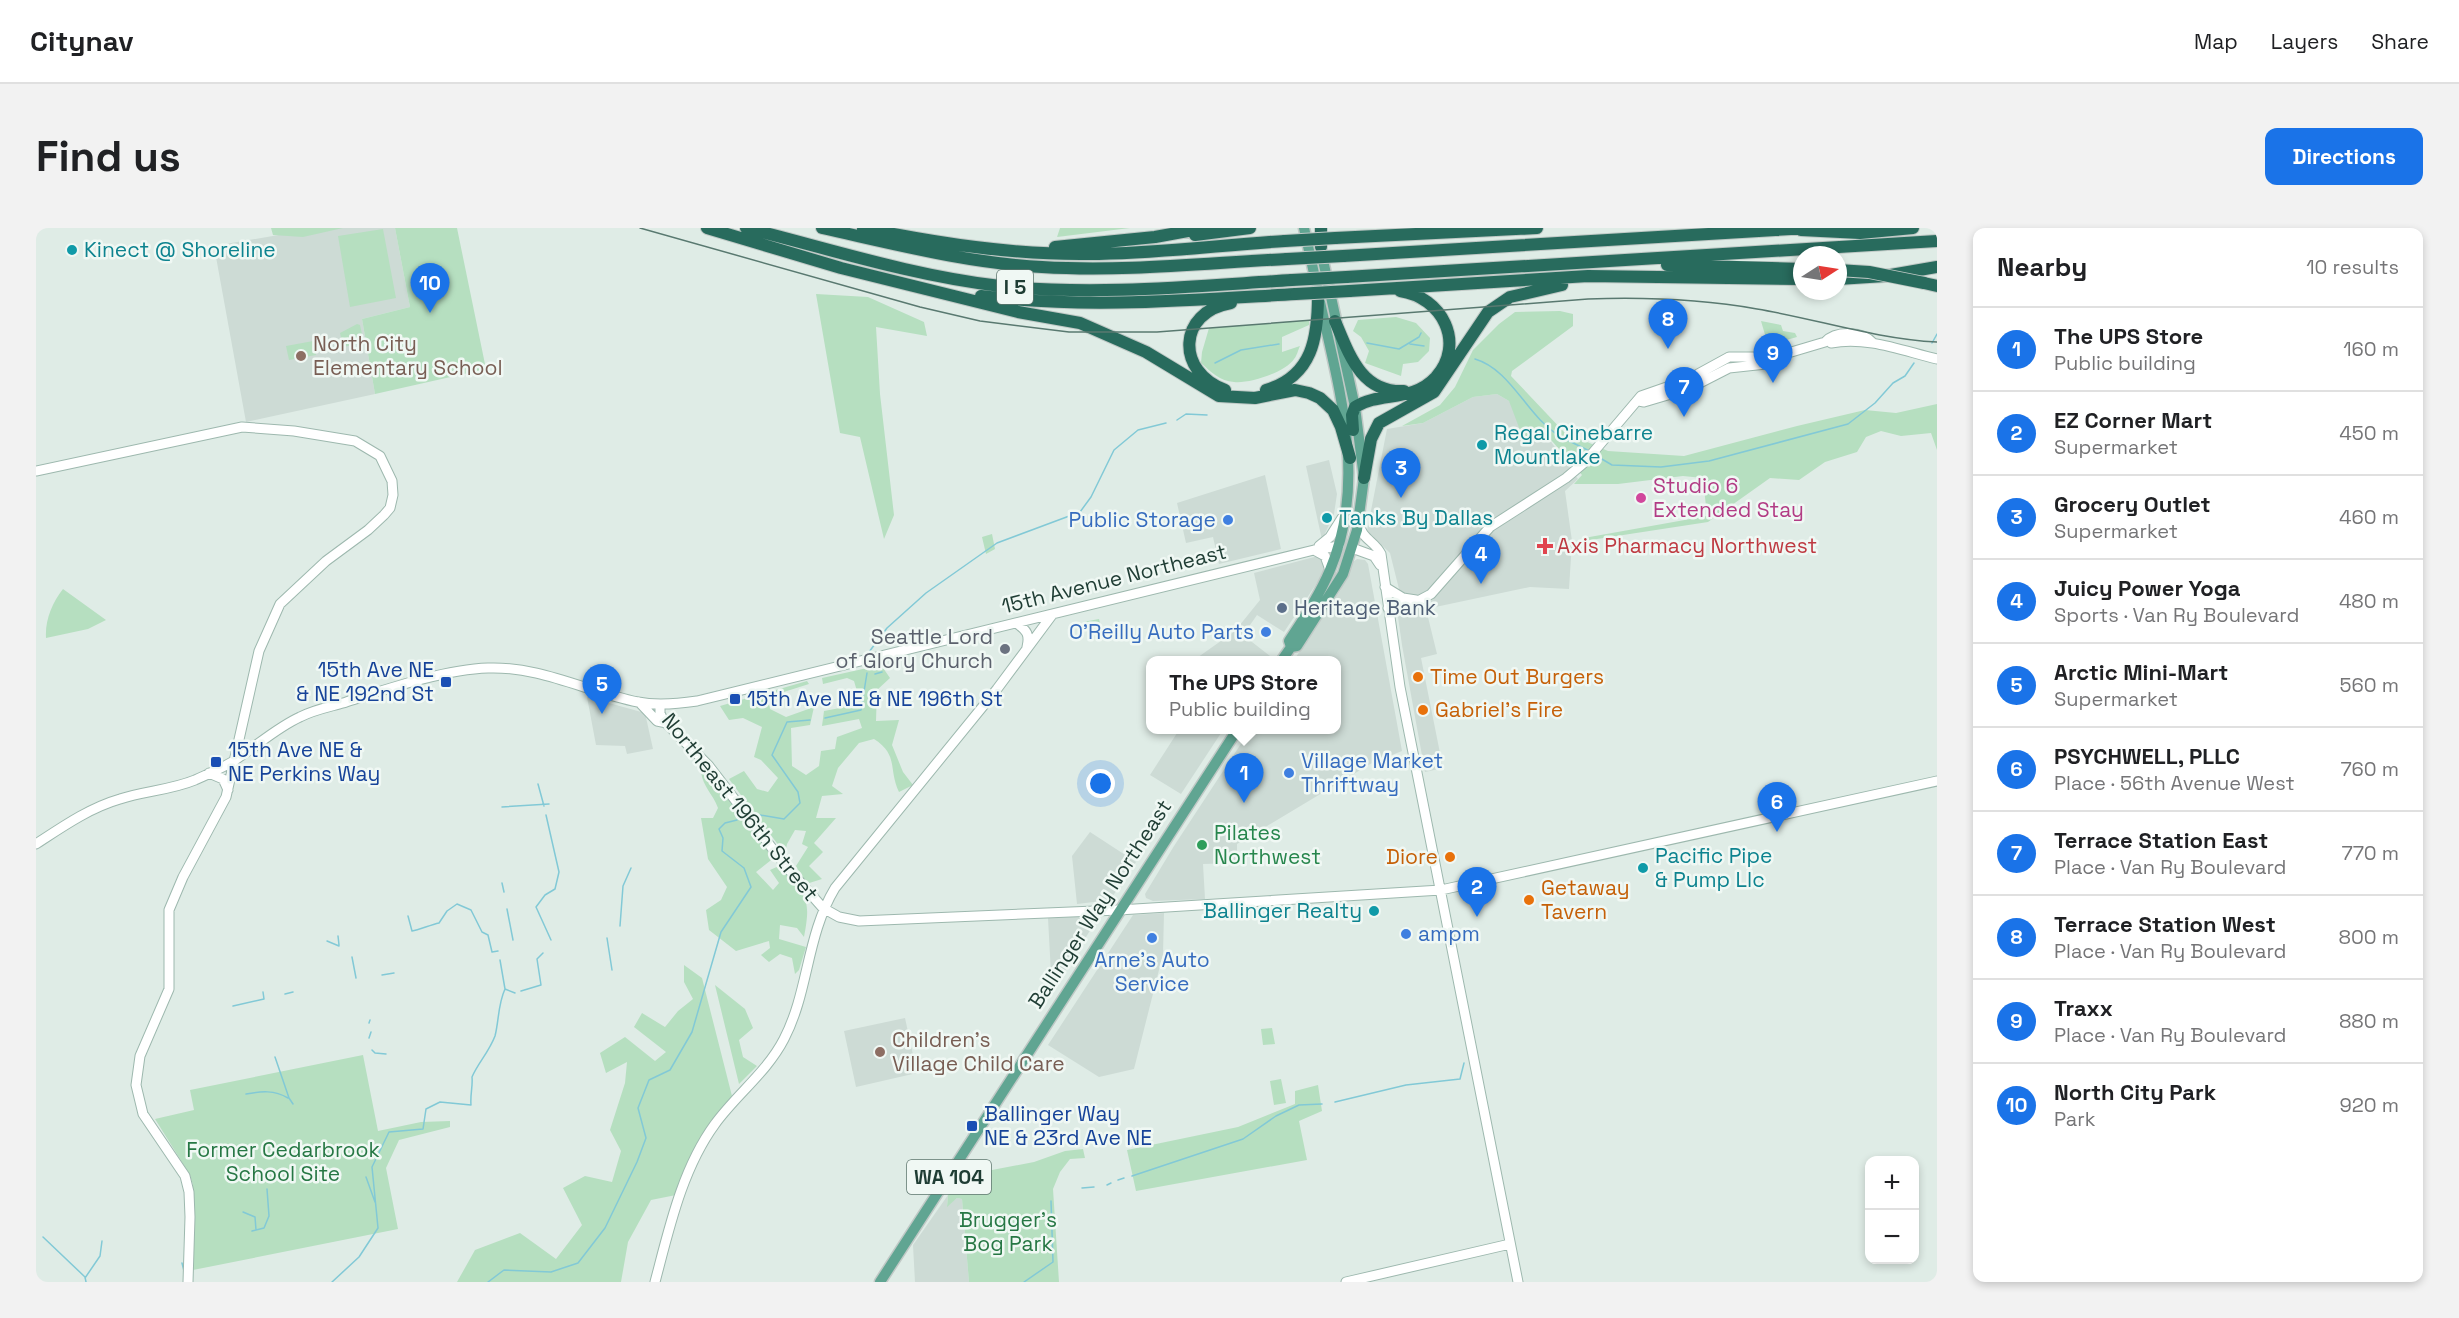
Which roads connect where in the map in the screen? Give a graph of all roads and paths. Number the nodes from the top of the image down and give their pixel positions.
1 (708, 228) edge
2 (746, 228) edge
3 (822, 228) edge
4 (863, 228) edge
5 (1204, 228) edge
6 (1250, 228) edge
7 (1304, 228) edge
8 (1370, 228) edge
9 (1537, 228) edge
10 (1808, 228) edge
11 (1913, 228) edge
12 (1318, 229) edge
13 (1788, 230) junction
14 (1155, 237) junction
15 (1335, 238) junction
16 (1937, 241) edge
17 (1321, 247) joint
18 (1006, 249) junction
19 (1588, 263) junction
20 (1937, 267) edge
21 (1793, 269) edge
22 (1847, 271) edge
23 (1671, 278) junction
24 (1847, 278) edge
25 (1793, 279) edge
26 (1937, 286) edge
27 (1372, 289) junction
28 (935, 290) junction
29 (1291, 295) junction
30 (1318, 295) junction
31 (1335, 321) junction
32 (1916, 352) junction
33 (1937, 353) edge
34 (1937, 359) edge
35 (1337, 376) junction
36 (1430, 382) junction
37 (1355, 407) junction
38 (1353, 430) junction
39 (1350, 458) junction
40 (36, 471) edge
41 (1364, 478) junction
42 (1347, 508) junction
43 (1359, 518) junction
44 (1339, 546) junction
45 (1352, 548) junction
46 (1314, 549) junction
47 (1330, 570) junction
48 (1382, 570) junction
49 (1385, 587) junction
50 (1422, 600) junction
51 (1325, 604) junction
52 (1388, 608) junction
53 (1052, 615) junction
54 (1016, 623) junction
55 (1291, 647) junction
56 (1026, 650) junction
57 (1285, 656) edge
58 (639, 702) junction
59 (660, 704) junction
60 (667, 723) junction
61 (1234, 734) edge
62 (235, 760) junction
63 (209, 773) junction
64 (1937, 782) edge
65 (228, 790) junction
66 (36, 844) edge
67 (1441, 890) junction
68 (823, 908) junction
69 (1119, 910) junction
70 (1510, 1244) junction
71 (188, 1282) edge
72 (655, 1282) edge
73 (880, 1282) edge
74 (1346, 1282) edge
75 (1518, 1282) edge

1 - 28 highway
2 - 19 highway, I 5, bridge
3 - 13 highway, I 5, bridge
4 - 18 highway
5 - 14 highway
6 - 14 highway
7 - 30 main road
8 - 15 highway
9 - 15 highway
10 - 13 highway, I 5
11 - 13 highway
12 - 17 highway
14 - 18 highway
15 - 18 highway, bridge
16 - 19 highway, I 5
17 - 31 main road
19 - 21 highway
20 - 24 highway
22 - 26 highway, bridge
23 - 25 highway
23 - 27 highway
23 - 41 highway
27 - 29 highway, bridge
27 - 36 highway
28 - 29 highway
28 - 39 highway
29 - 30 highway
30 - 35 main road
31 - 36 highway
31 - 37 main road
32 - 33 main road
32 - 34 main road
32 - 50 main road
35 - 38 main road
35 - 39 main road
36 - 37 highway
37 - 38 highway
37 - 41 main road
38 - 45 main road
39 - 42 main road
40 - 62 main road
41 - 43 main road
42 - 44 main road
42 - 46 main road
43 - 45 main road
43 - 48 main road
44 - 45 main road, 15th Avenue Northeast
44 - 46 main road, 15th Avenue Northeast
44 - 47 main road
44 - 51 main road
45 - 48 main road
45 - 51 main road
46 - 47 main road
46 - 53 main road, 15th Avenue Northeast
47 - 55 main road
48 - 49 main road
49 - 50 main road
49 - 52 main road
50 - 52 main road
51 - 55 main road
52 - 67 main road
53 - 54 main road, 15th Avenue Northeast
53 - 56 main road
54 - 56 main road
54 - 59 main road, 15th Avenue Northeast
55 - 57 main road
56 - 68 main road
58 - 59 main road, 15th Avenue Northeast
58 - 60 main road
58 - 62 main road, 15th Avenue Northeast
59 - 60 main road, Northeast 196th Street
60 - 68 main road, Northeast 196th Street
61 - 69 main road, Ballinger Way Northeast / WA 104
62 - 63 main road, 15th Avenue Northeast
62 - 65 main road
63 - 65 main road
63 - 66 main road, 15th Avenue Northeast
64 - 67 main road
65 - 71 main road
67 - 69 main road
67 - 70 main road
68 - 69 main road
68 - 72 main road
69 - 73 main road, Ballinger Way Northeast / WA 104
70 - 74 main road
70 - 75 main road

